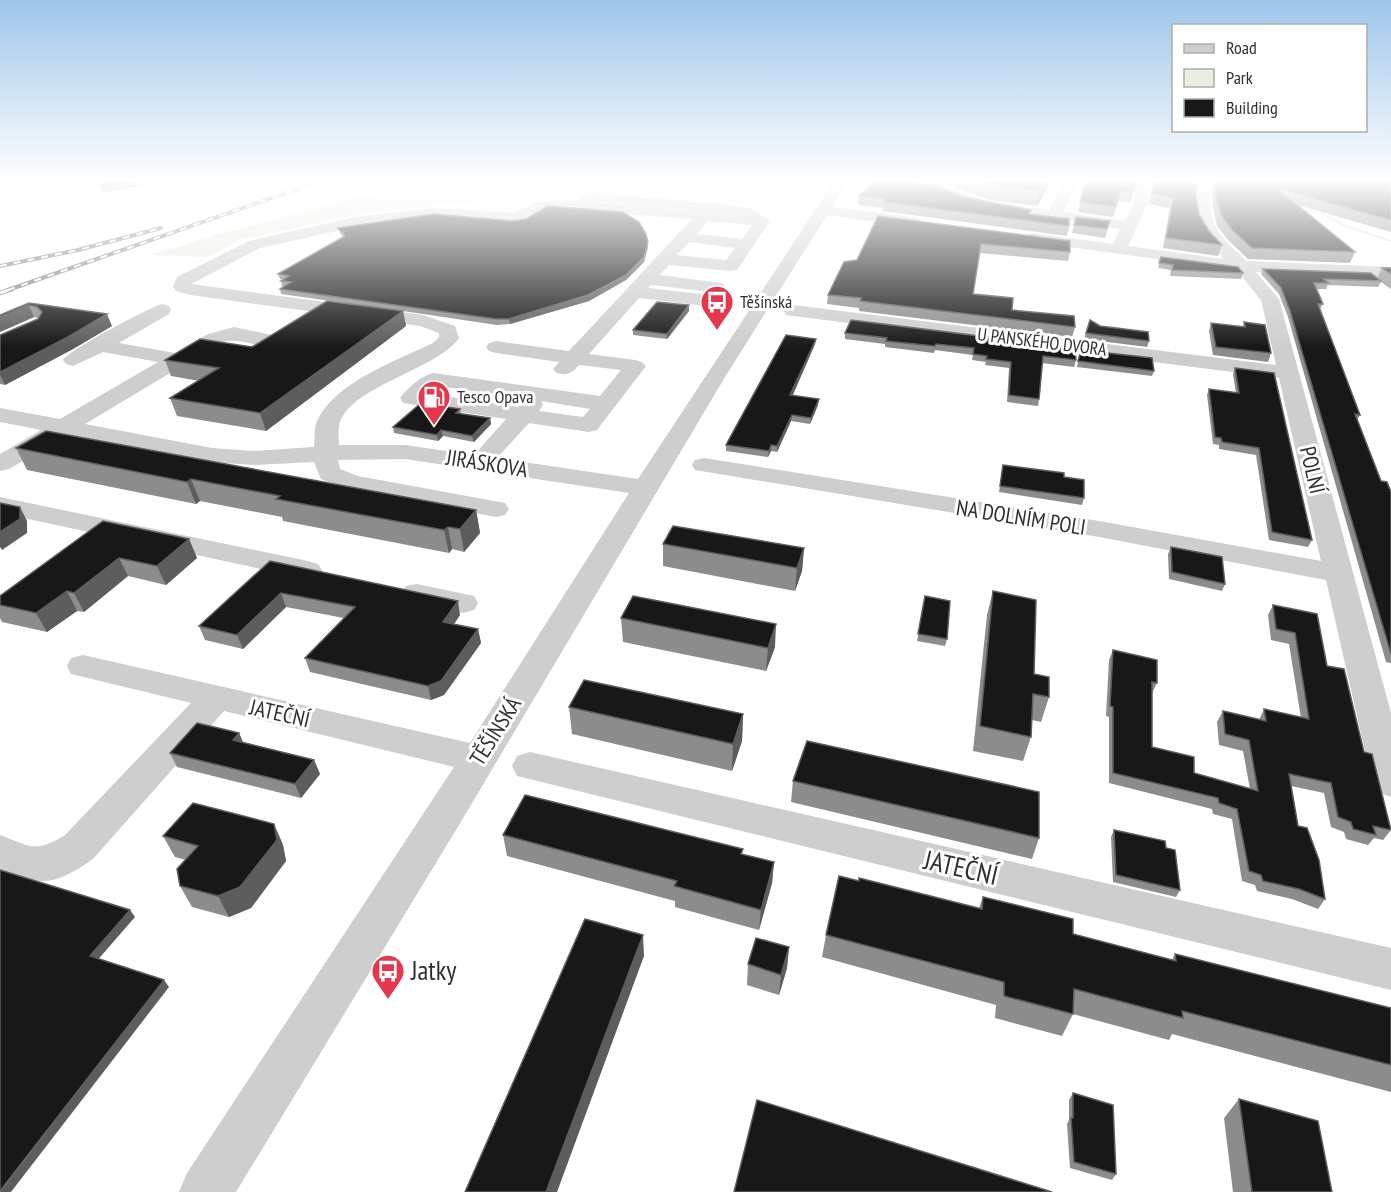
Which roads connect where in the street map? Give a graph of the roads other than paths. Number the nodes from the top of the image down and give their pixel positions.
1 (293, 236) edge
2 (665, 236) edge
3 (671, 236) edge
4 (690, 236) edge
5 (793, 236) edge
6 (807, 236) edge
7 (1014, 236) edge
8 (1125, 236) edge
9 (1211, 236) edge
10 (679, 243) junction
11 (1119, 249) junction
12 (1242, 266) junction
13 (1391, 272) edge
14 (162, 310) dead end
15 (793, 311) dead end
16 (269, 340) edge
17 (99, 345) junction
18 (574, 358) junction
19 (73, 360) dead end
20 (178, 360) junction
21 (467, 363) dead end
22 (1290, 374) junction
23 (559, 375) junction
24 (433, 379) junction
25 (621, 384) junction
26 (541, 394) junction
27 (605, 404) junction
28 (0, 415) edge
29 (522, 415) junction
30 (66, 426) junction
31 (328, 454) junction
32 (480, 463) junction
33 (0, 464) edge
34 (704, 465) dead end
35 (645, 488) junction
36 (0, 505) edge
37 (496, 509) dead end
38 (1337, 573) junction
39 (336, 576) edge
40 (393, 588) edge
41 (463, 603) dead end
42 (83, 666) dead end
43 (216, 698) junction
44 (1383, 719) edge
45 (478, 759) junction
46 (530, 766) dead end
47 (1391, 782) edge
48 (0, 852) edge
49 (1391, 969) edge
50 (206, 1192) edge

1 - 31 street
2 - 10 street
3 - 10 street
4 - 10 street
5 - 10 street
6 - 35 street, TĚŠÍNSKÁ
7 - 11 street
8 - 11 street
9 - 12 street, POLNÍ
10 - 10 street
10 - 18 street
11 - 12 street
12 - 13 street
12 - 22 street, POLNÍ
14 - 17 street
15 - 22 street, U PANSKÉHO DVORA
16 - 20 street
17 - 19 street
17 - 20 street
18 - 23 street
18 - 23 street
18 - 25 street
20 - 30 street
21 - 24 street
22 - 38 street, POLNÍ
23 - 25 street
23 - 26 street
24 - 26 street
24 - 29 street
25 - 27 street
26 - 27 street
26 - 29 street
27 - 29 street
28 - 30 street, JIRÁSKOVA
29 - 32 street
30 - 31 street, JIRÁSKOVA
30 - 33 street
31 - 32 street, JIRÁSKOVA
31 - 37 street, JIRÁSKOVA
32 - 35 street, JIRÁSKOVA
34 - 38 street, NA DOLNÍM POLI
35 - 45 street, TĚŠÍNSKÁ
36 - 39 street
38 - 44 street, POLNÍ
40 - 41 street
42 - 43 street, JATEČNÍ
43 - 45 street, JATEČNÍ
43 - 48 street
44 - 47 street, POLNÍ
45 - 50 street, TĚŠÍNSKÁ
46 - 49 street, JATEČNÍ

